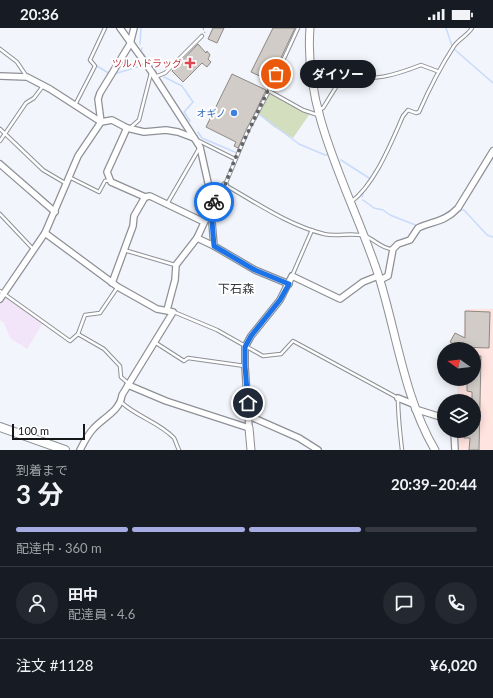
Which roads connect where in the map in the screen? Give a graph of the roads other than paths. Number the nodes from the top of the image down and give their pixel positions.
1 (105, 28) edge
2 (120, 28) edge
3 (134, 28) edge
4 (298, 28) edge
5 (310, 28) edge
6 (472, 28) edge
7 (202, 36) road end
8 (130, 44) junction
9 (0, 49) edge
10 (151, 71) junction
11 (437, 71) junction
12 (0, 76) edge
13 (27, 77) junction
14 (155, 77) junction
15 (43, 86) junction
16 (269, 91) junction
17 (75, 105) junction
18 (318, 113) junction
19 (101, 122) junction
20 (0, 129) edge
21 (128, 129) junction
22 (6, 133) junction
23 (195, 139) junction
24 (0, 141) edge
25 (200, 147) junction
26 (493, 151) edge
27 (235, 159) junction
28 (0, 164) edge
29 (69, 177) junction
30 (109, 180) junction
31 (66, 184) junction
32 (225, 185) junction
33 (145, 197) junction
34 (351, 202) junction
35 (166, 205) junction
36 (211, 209) junction
37 (55, 212) junction
38 (0, 214) edge
39 (204, 222) junction
40 (312, 230) junction
41 (45, 233) junction
42 (364, 236) junction
43 (196, 238) junction
44 (214, 246) junction
45 (393, 249) junction
46 (124, 250) junction
47 (34, 251) junction
48 (176, 265) junction
49 (292, 276) junction
50 (379, 278) junction
51 (112, 283) junction
52 (289, 284) junction
53 (118, 287) junction
54 (1, 295) edge
55 (167, 310) junction
56 (173, 312) junction
57 (78, 334) junction
58 (156, 343) junction
59 (245, 347) junction
60 (245, 366) junction
61 (129, 385) junction
62 (398, 398) junction
63 (121, 402) junction
64 (414, 406) junction
65 (437, 415) edge
66 (249, 416) junction
67 (0, 427) edge
68 (249, 428) junction
69 (454, 438) edge
70 (50, 447) edge
71 (65, 450) edge
72 (80, 450) edge
73 (179, 450) edge
74 (251, 450) edge
75 (318, 450) edge
76 (402, 450) edge
77 (435, 450) edge
78 (455, 450) edge

1 - 17 lane
2 - 8 street
3 - 8 street
4 - 16 lane
5 - 18 street
6 - 11 lane
7 - 14 lane
8 - 10 street
8 - 19 street
9 - 13 lane
10 - 14 street
10 - 21 lane
11 - 18 lane
11 - 34 lane
12 - 13 street
13 - 15 street
14 - 23 street
15 - 17 street
15 - 22 lane
16 - 18 lane
16 - 27 lane
17 - 19 street
18 - 34 street
19 - 21 street
19 - 29 street
20 - 22 lane
21 - 23 street
21 - 30 street
22 - 24 lane
22 - 31 lane
23 - 25 street
23 - 27 lane
25 - 35 lane
25 - 36 street
26 - 45 street
27 - 32 lane
28 - 37 street
29 - 30 lane
29 - 31 street
30 - 33 street
31 - 37 street
32 - 36 street
32 - 40 lane
33 - 35 street
33 - 46 street
34 - 42 street
35 - 39 street
36 - 39 street
36 - 44 street
37 - 41 street
38 - 47 lane
39 - 43 street
40 - 42 lane
40 - 49 lane
41 - 47 street
41 - 51 street
42 - 45 lane
42 - 50 street
43 - 44 street
43 - 48 street
44 - 52 street
45 - 50 street
46 - 48 lane
46 - 51 street
47 - 54 street
48 - 55 street
49 - 50 street
49 - 52 street
50 - 64 street
51 - 53 street
52 - 59 street
53 - 55 street
53 - 57 lane
54 - 57 lane
55 - 56 street
56 - 58 street
56 - 59 lane
57 - 61 lane
58 - 60 lane
58 - 61 street
59 - 60 street
59 - 62 lane
60 - 66 street
61 - 63 street
61 - 68 street
62 - 64 street
62 - 76 lane
63 - 72 street
63 - 73 lane
64 - 65 street
64 - 77 street
66 - 68 street
66 - 75 street
67 - 70 main road
68 - 74 street
69 - 78 street
70 - 71 main road

